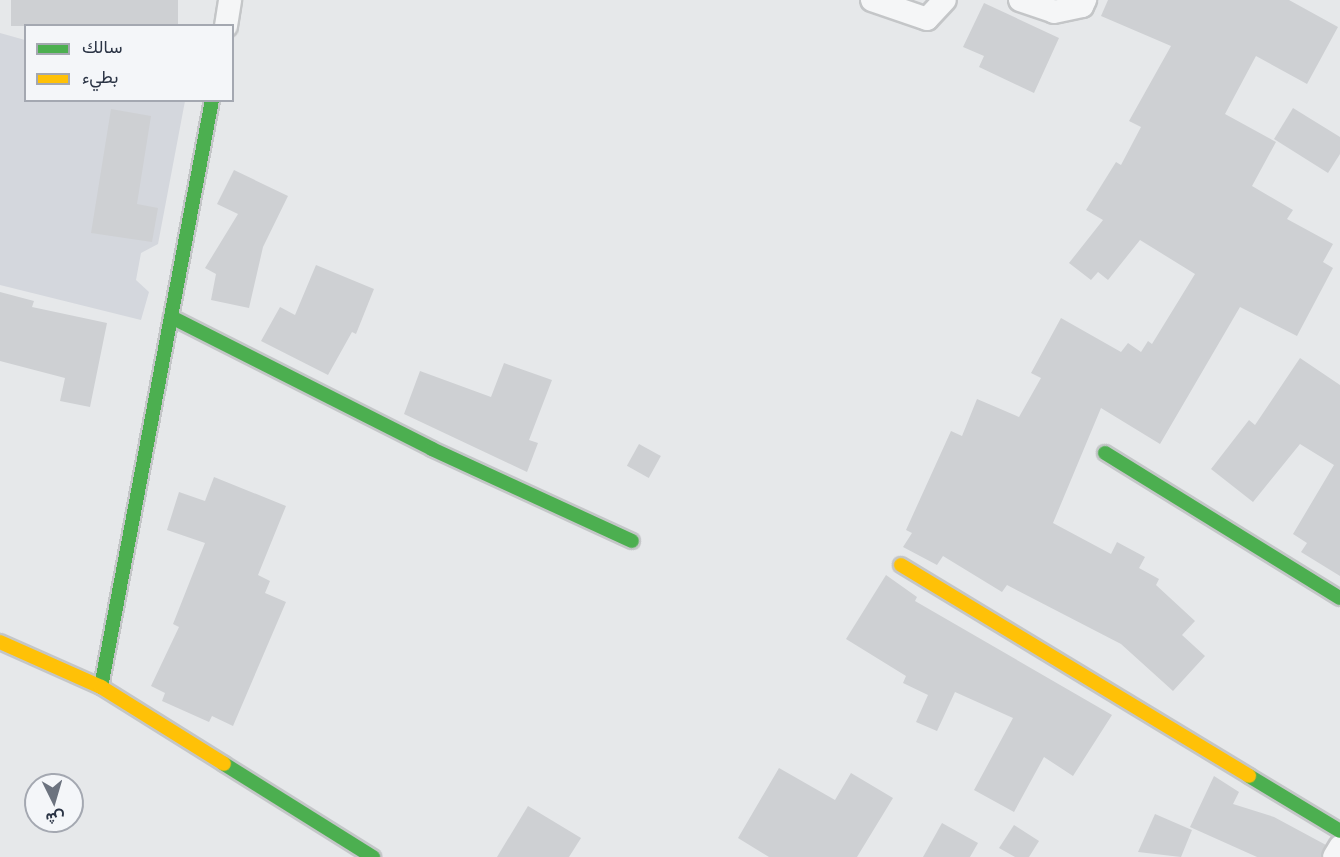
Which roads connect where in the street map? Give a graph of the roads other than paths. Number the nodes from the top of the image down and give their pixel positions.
1 (230, 0) edge
2 (872, 0) edge
3 (945, 0) edge
4 (1020, 0) edge
5 (1085, 0) edge
6 (226, 24) edge
7 (212, 102) edge
8 (171, 316) junction
9 (1105, 453) dead end
10 (632, 541) dead end
11 (901, 565) dead end
12 (1340, 598) edge
13 (0, 642) edge
14 (101, 687) junction
15 (1340, 831) edge
16 (1340, 847) edge
17 (373, 857) edge
18 (1334, 857) edge

1 - 6 street
2 - 3 street
4 - 5 street
7 - 8 street
8 - 10 street
8 - 14 street
9 - 12 street
11 - 15 street
13 - 14 street
14 - 17 street
16 - 18 street

